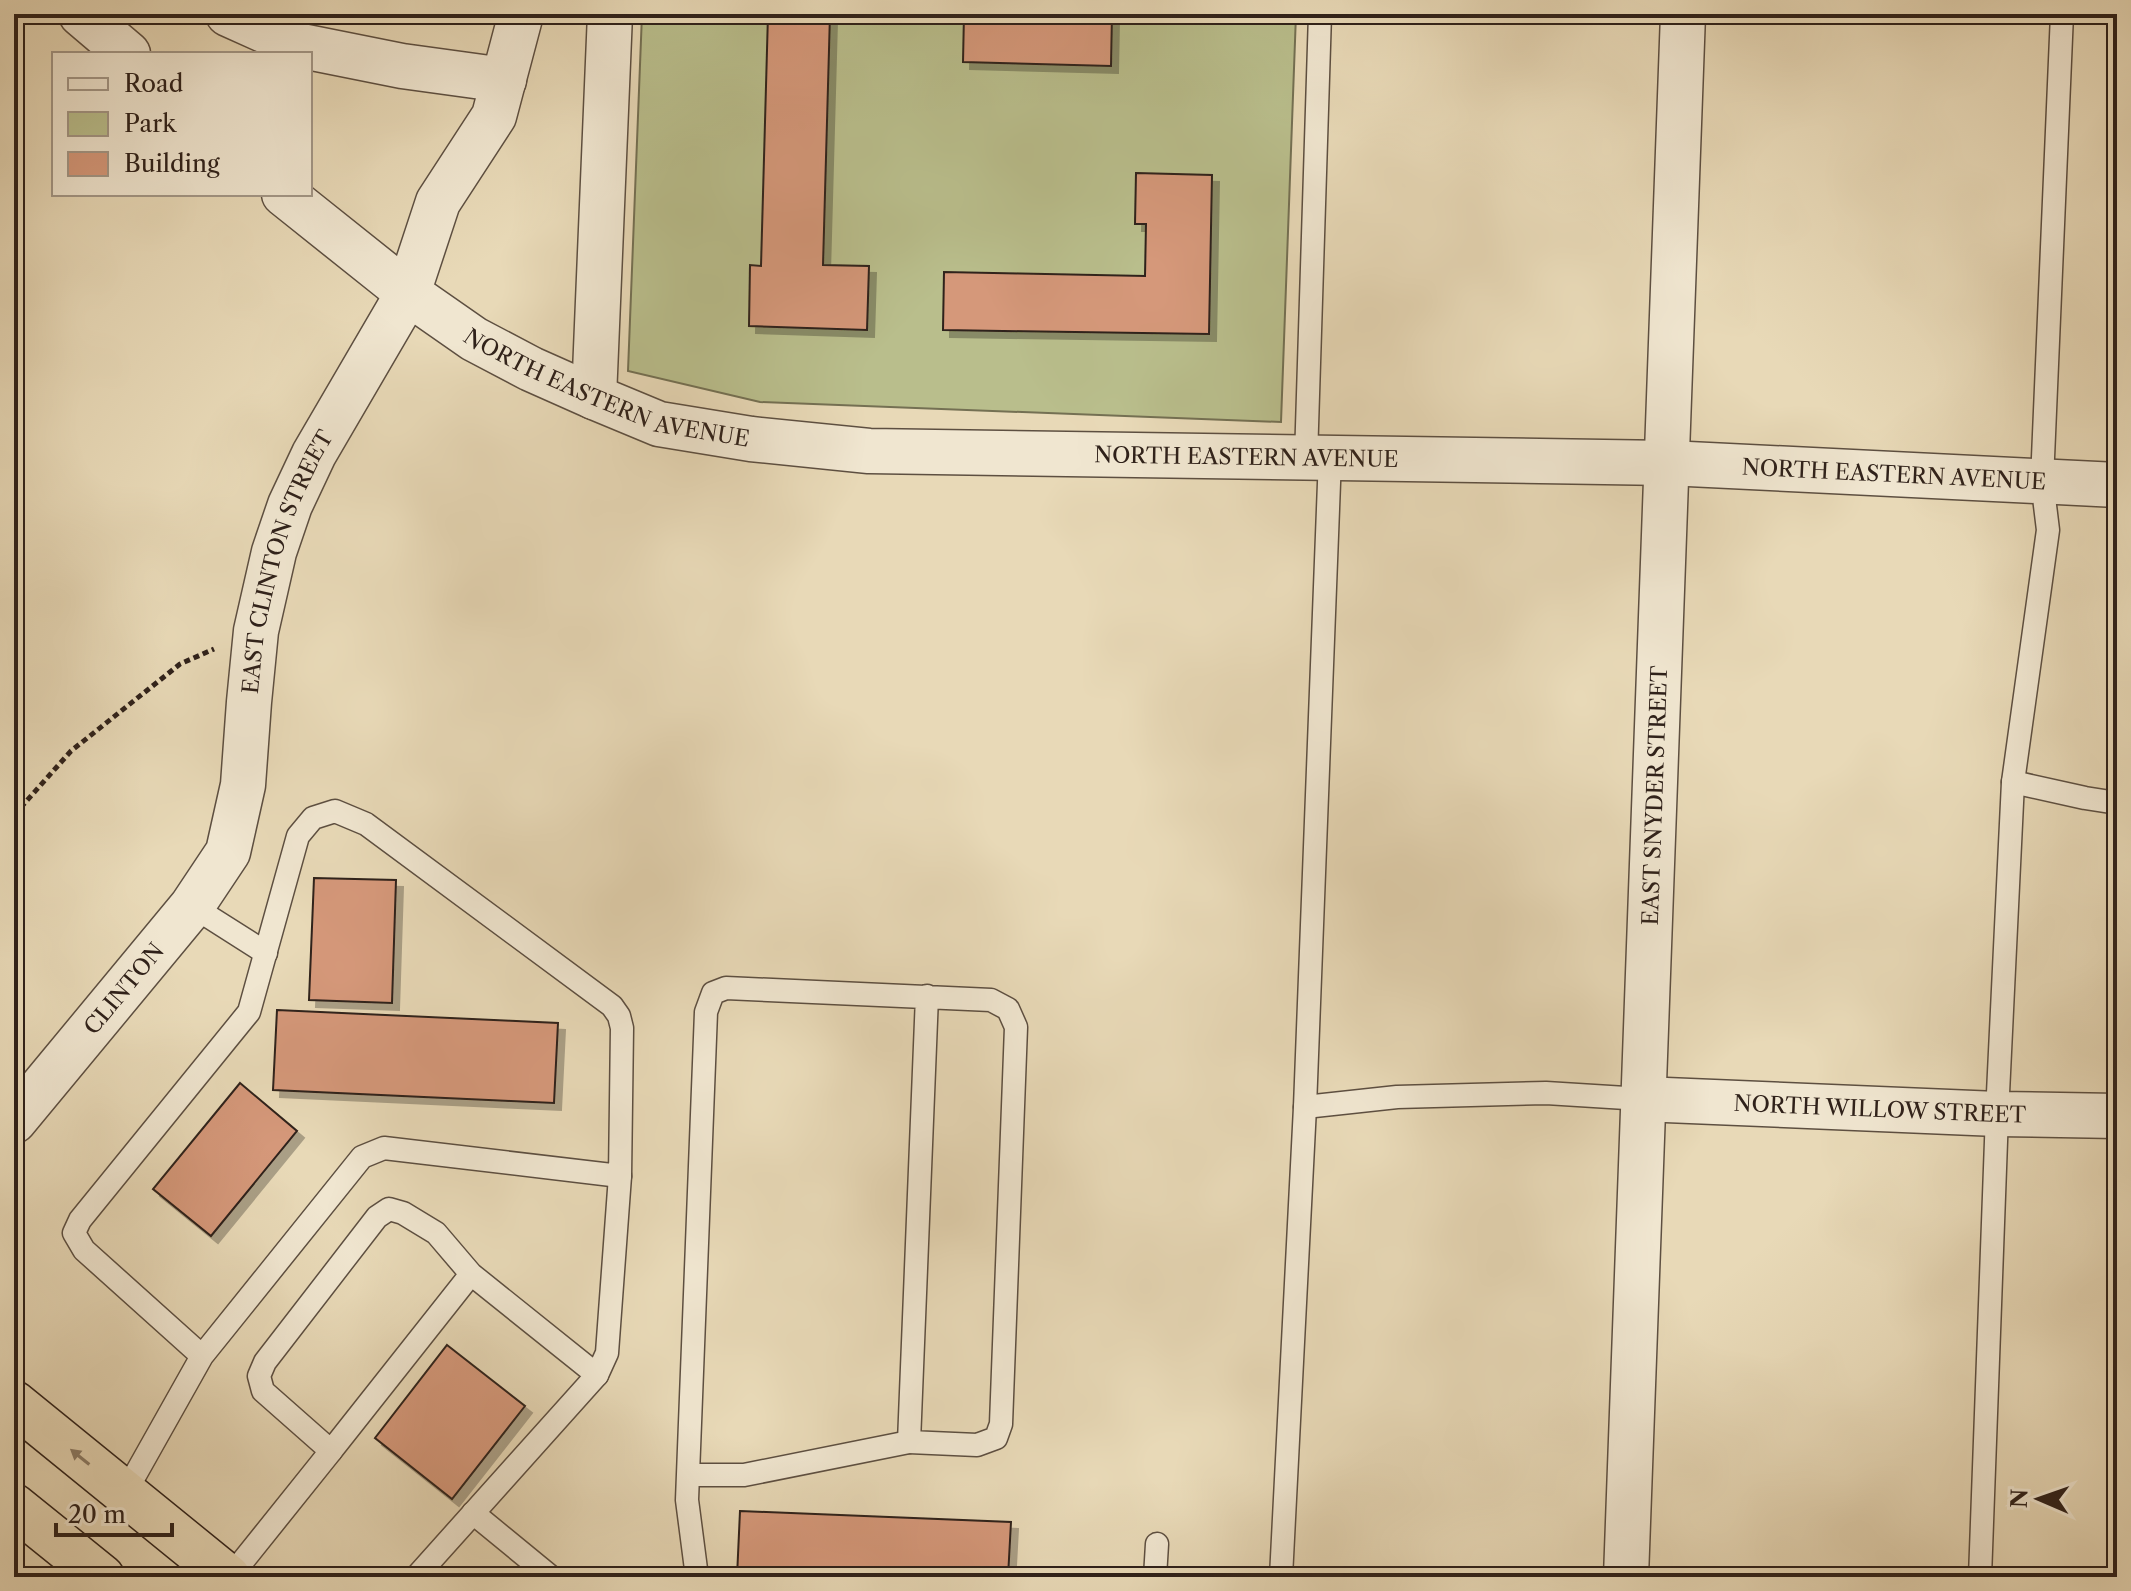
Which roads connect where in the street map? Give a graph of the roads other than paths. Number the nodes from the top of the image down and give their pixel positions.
1 (81, 14) edge
2 (228, 14) edge
3 (521, 14) edge
4 (610, 14) edge
5 (1320, 14) edge
6 (1683, 14) edge
7 (2062, 14) edge
8 (126, 52) edge
9 (504, 80) junction
10 (287, 196) edge
11 (408, 293) junction
12 (594, 397) junction
13 (1318, 458) junction
14 (1668, 463) junction
15 (2042, 481) junction
16 (2117, 485) edge
17 (2013, 782) junction
18 (2117, 803) edge
19 (228, 852) joint
20 (192, 906) junction
21 (266, 953) junction
22 (927, 996) junction
23 (1642, 1099) junction
24 (1305, 1107) junction
25 (1997, 1114) junction
26 (2117, 1116) edge
27 (14, 1121) edge
28 (620, 1176) junction
29 (471, 1274) junction
30 (202, 1356) junction
31 (597, 1375) junction
32 (14, 1403) edge
33 (909, 1442) junction
34 (331, 1451) junction
35 (689, 1475) junction
36 (125, 1493) junction
37 (14, 1506) edge
38 (473, 1513) junction
39 (1157, 1544) dead end
40 (102, 1577) edge
41 (229, 1577) edge
42 (416, 1577) edge
43 (551, 1577) edge
44 (697, 1577) edge
45 (1155, 1577) edge
46 (1281, 1577) edge
47 (1626, 1577) edge
48 (1980, 1577) edge

1 - 8 street
2 - 9 street
3 - 9 street, EAST CLINTON STREET
4 - 12 street
5 - 13 lane
6 - 14 street, EAST SNYDER STREET
7 - 15 lane
9 - 11 street, EAST CLINTON STREET
10 - 11 street, NORTH EASTERN AVENUE
11 - 12 street, NORTH EASTERN AVENUE
11 - 19 street, EAST CLINTON STREET
12 - 13 street, NORTH EASTERN AVENUE
13 - 14 street, NORTH EASTERN AVENUE
13 - 24 lane
14 - 15 street, NORTH EASTERN AVENUE
14 - 23 street, EAST SNYDER STREET
15 - 16 street, NORTH EASTERN AVENUE
15 - 17 lane
17 - 18 lane
17 - 25 lane
19 - 20 street, CLINTON
20 - 21 lane
20 - 27 street, CLINTON
21 - 28 lane
21 - 30 lane
22 - 33 lane
22 - 33 lane
22 - 35 lane
23 - 24 lane
23 - 25 street, NORTH WILLOW STREET
23 - 47 street, EAST SNYDER STREET
24 - 46 lane
25 - 26 street, NORTH WILLOW STREET
25 - 48 lane
28 - 30 lane
28 - 31 lane
29 - 31 lane
29 - 34 lane
29 - 34 lane
30 - 36 lane
31 - 38 lane
36 -> 32 highway
33 - 35 lane
34 - 41 lane
35 - 44 lane
36 - 41 highway
37 - 40 highway
38 - 42 lane
38 - 43 lane
39 - 45 lane

